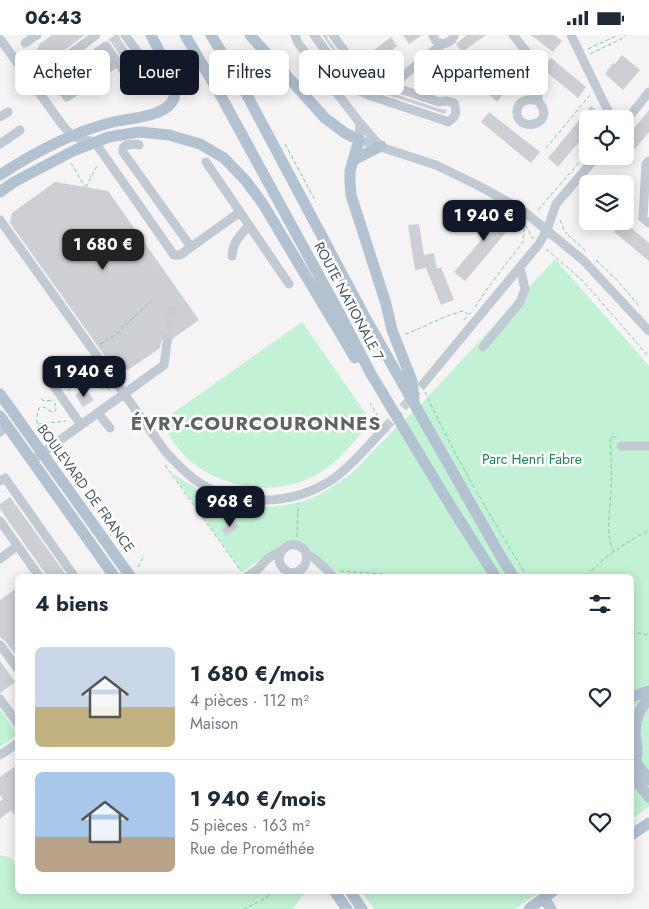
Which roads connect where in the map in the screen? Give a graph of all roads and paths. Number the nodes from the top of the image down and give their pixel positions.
1 (37, 35) edge
2 (96, 35) edge
3 (125, 35) edge
4 (151, 35) edge
5 (185, 35) edge
6 (211, 35) edge
7 (250, 35) edge
8 (295, 35) edge
9 (314, 35) edge
10 (333, 35) edge
11 (433, 35) edge
12 (454, 35) edge
13 (513, 35) edge
14 (571, 35) edge
15 (618, 35) edge
16 (626, 35) edge
17 (0, 39) edge
18 (25, 43) dead end
19 (442, 43) junction
20 (75, 50) edge
21 (325, 50) edge
22 (344, 50) edge
23 (110, 52) edge
24 (582, 54) junction
25 (117, 62) junction
26 (110, 67) edge
27 (404, 75) edge
28 (404, 90) edge
29 (599, 90) junction
30 (649, 93) edge
31 (368, 95) edge
32 (538, 101) dead end
33 (608, 110) edge
34 (634, 111) edge
35 (360, 123) junction
36 (20, 130) dead end
37 (71, 135) junction
38 (359, 139) junction
39 (283, 140) dead end
40 (94, 142) junction
41 (0, 144) edge
42 (139, 145) dead end
43 (381, 147) junction
44 (546, 148) dead end
45 (68, 158) dead end
46 (353, 161) junction
47 (649, 161) edge
48 (206, 162) dead end
49 (579, 162) edge
50 (97, 165) dead end
51 (588, 165) edge
52 (0, 175) edge
53 (0, 192) edge
54 (548, 198) junction
55 (556, 204) junction
56 (319, 208) dead end
57 (240, 212) junction
58 (0, 220) edge
59 (528, 221) junction
60 (649, 223) edge
61 (249, 225) junction
62 (547, 230) junction
63 (562, 242) junction
64 (539, 244) junction
65 (191, 247) junction
66 (232, 256) dead end
67 (520, 267) junction
68 (289, 284) dead end
69 (152, 300) dead end
70 (469, 314) junction
71 (463, 322) dead end
72 (392, 330) junction
73 (649, 331) edge
74 (167, 343) tunnel mouth
75 (98, 345) dead end
76 (482, 347) dead end
77 (649, 357) edge
78 (371, 374) junction
79 (51, 382) dead end
80 (424, 386) joint
81 (0, 394) edge
82 (124, 395) junction
83 (40, 399) dead end
84 (55, 400) dead end
85 (44, 401) junction
86 (370, 403) dead end
87 (414, 404) junction
88 (44, 407) dead end
89 (98, 413) junction
90 (0, 415) edge
91 (81, 425) junction
92 (385, 427) tunnel mouth
93 (110, 428) dead end
94 (368, 432) dead end
95 (621, 446) dead end
96 (649, 446) edge
97 (42, 453) junction
98 (32, 461) junction
99 (164, 464) dead end
100 (0, 481) edge
101 (611, 491) dead end
102 (298, 496) junction
103 (0, 521) edge
104 (649, 530) edge
105 (296, 545) junction
106 (17, 546) junction
107 (281, 551) junction
108 (614, 552) junction
109 (306, 553) junction
110 (144, 555) dead end
111 (0, 559) edge
112 (305, 565) junction
113 (281, 566) junction
114 (258, 569) junction
115 (328, 571) edge
116 (132, 573) edge
117 (38, 574) edge
118 (73, 574) edge
119 (113, 574) edge
120 (245, 574) edge
121 (249, 574) edge
122 (385, 574) edge
123 (494, 574) edge
124 (512, 574) edge
125 (526, 574) edge
126 (589, 574) edge
127 (634, 632) edge
128 (649, 635) edge
129 (0, 645) edge
130 (15, 665) edge
131 (649, 691) edge
132 (634, 696) edge
133 (649, 697) edge
134 (0, 699) edge
135 (15, 720) edge
136 (15, 745) edge
137 (0, 755) edge
138 (634, 756) edge
139 (634, 760) edge
140 (634, 778) edge
141 (649, 780) edge
142 (649, 797) edge
143 (649, 823) edge
144 (634, 833) edge
145 (270, 894) edge
146 (336, 894) edge
147 (352, 894) edge
148 (549, 895) edge
149 (243, 909) edge
150 (347, 909) edge
151 (362, 909) edge
152 (528, 909) edge
153 (551, 909) edge

1 - 18 street
2 - 20 street
3 - 25 street
4 - 37 main road
5 - 78 main road, ROUTE NATIONALE 7
6 - 87 main road, ROUTE NATIONALE 7
7 - 38 main road
8 - 35 street
9 - 21 street
10 - 22 street
11 - 19 street
12 - 19 street
13 - 32 street
14 - 24 street
15 - 24 path
16 - 24 path
17 - 37 street
19 - 27 street
23 - 25 street
24 - 29 street
25 - 26 street
28 - 31 street
29 - 33 street
29 - 44 path
30 - 34 street
35 - 38 street
35 - 43 street
36 - 41 street
37 - 40 street
37 - 52 main road
38 - 43 street
38 - 46 main road
39 - 56 path
40 - 53 main road
40 - 65 street
40 - 78 main road
42 - 65 street
43 - 46 main road
43 - 59 street
45 - 50 path
46 - 72 main road
47 - 60 street
48 - 57 street
49 - 54 path
51 - 55 street
54 - 55 path
54 - 59 path
55 - 62 street
55 - 63 path
57 - 61 street
57 - 65 street
58 - 82 street
59 - 62 street
59 - 64 path
59 - 70 path
61 - 66 street
61 - 68 street
62 - 63 street
62 - 64 street
63 - 73 street
64 - 67 street
64 - 77 path
67 - 76 street
67 - 80 street
69 - 75 path
70 - 71 path
70 - 72 path
72 - 87 main road
74 - 82 street
78 - 123 main road, ROUTE NATIONALE 7
79 - 91 street
80 - 125 path
81 - 97 main road, BOULEVARD DE FRANCE
82 - 89 street
82 - 102 street
83 - 85 path
84 - 85 path
85 - 88 path
86 - 94 path
87 - 124 main road, ROUTE NATIONALE 7
89 - 91 street
89 - 93 street
90 - 98 main road, BOULEVARD DE FRANCE
91 - 97 street
92 - 102 street
95 - 96 street
97 - 98 street
97 - 116 main road, BOULEVARD DE FRANCE
98 - 119 main road, BOULEVARD DE FRANCE
99 - 120 path
100 - 118 street
101 - 108 path
102 - 105 path
103 - 106 street
104 - 108 path
105 - 107 street
105 - 109 street
106 - 111 street
106 - 117 street
107 - 113 street
107 - 114 street
108 - 126 path
109 - 112 street
109 - 115 street
110 - 116 path
112 - 113 street
112 - 115 street
113 - 114 street
114 - 121 street
115 - 122 path
127 - 128 path
129 - 130 street
131 - 132 main road
133 - 138 main road
134 - 135 street
136 - 137 street
139 - 141 main road
140 - 142 main road
143 - 144 main road
145 - 149 path
146 - 150 main road
147 - 151 main road
148 - 152 main road
148 - 153 main road

